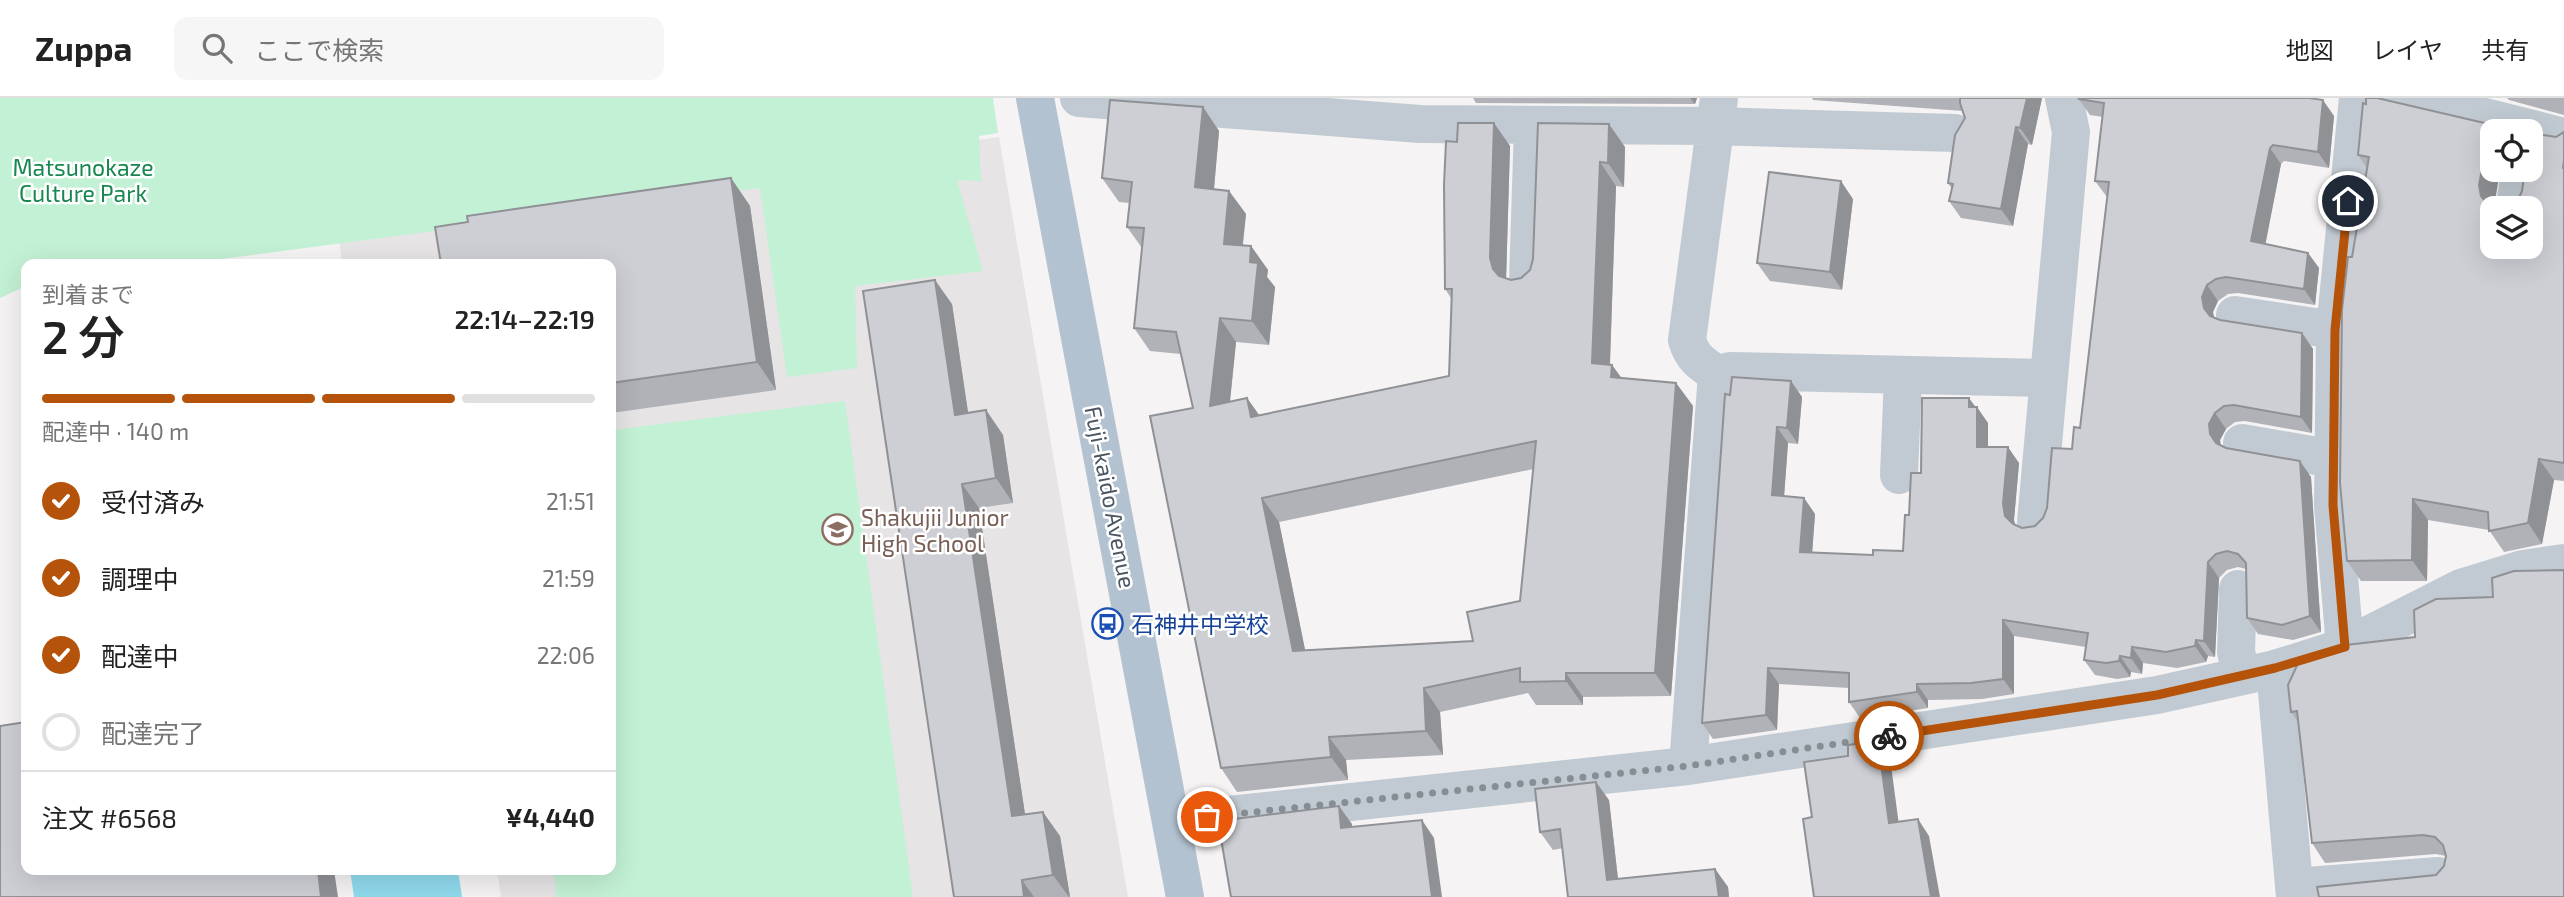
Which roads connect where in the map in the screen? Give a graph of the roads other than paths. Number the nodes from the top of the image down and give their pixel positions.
1 (1035, 98) edge
2 (1079, 98) edge
3 (2064, 98) edge
4 (2358, 98) edge
5 (2392, 98) edge
6 (1146, 101) edge
7 (1422, 111) edge
8 (1716, 112) edge
9 (2481, 119) edge
10 (1533, 125) junction
11 (1955, 132) edge
12 (2543, 133) edge
13 (2564, 137) edge
14 (1528, 282) edge
15 (2235, 315) dead end
16 (2335, 330) junction
17 (1717, 374) junction
18 (1903, 375) junction
19 (2049, 378) junction
20 (2242, 443) dead end
21 (2334, 459) junction
22 (1899, 475) dead end
23 (2036, 522) edge
24 (2564, 563) edge
25 (2238, 589) dead end
26 (2345, 647) junction
27 (2259, 672) junction
28 (1688, 766) junction
29 (1173, 821) junction
30 (2438, 876) edge
31 (2295, 892) edge
32 (1185, 897) edge

1 - 29 main road, Fuji-kaido Avenue
2 - 6 street
3 - 19 street
4 - 16 street
5 - 9 street
6 - 7 street
7 - 10 street
8 - 10 street
8 - 11 street
8 - 17 street
10 - 14 street
12 - 13 street
15 - 16 street
16 - 21 street
17 - 18 street
17 - 28 street
18 - 19 street
18 - 22 street
19 - 23 street
20 - 21 street
21 - 26 street
24 - 26 street
25 - 27 street
26 - 27 street
27 - 28 street
27 - 31 street
28 - 29 street
29 - 32 main road, Fuji-kaido Avenue
30 - 31 street

